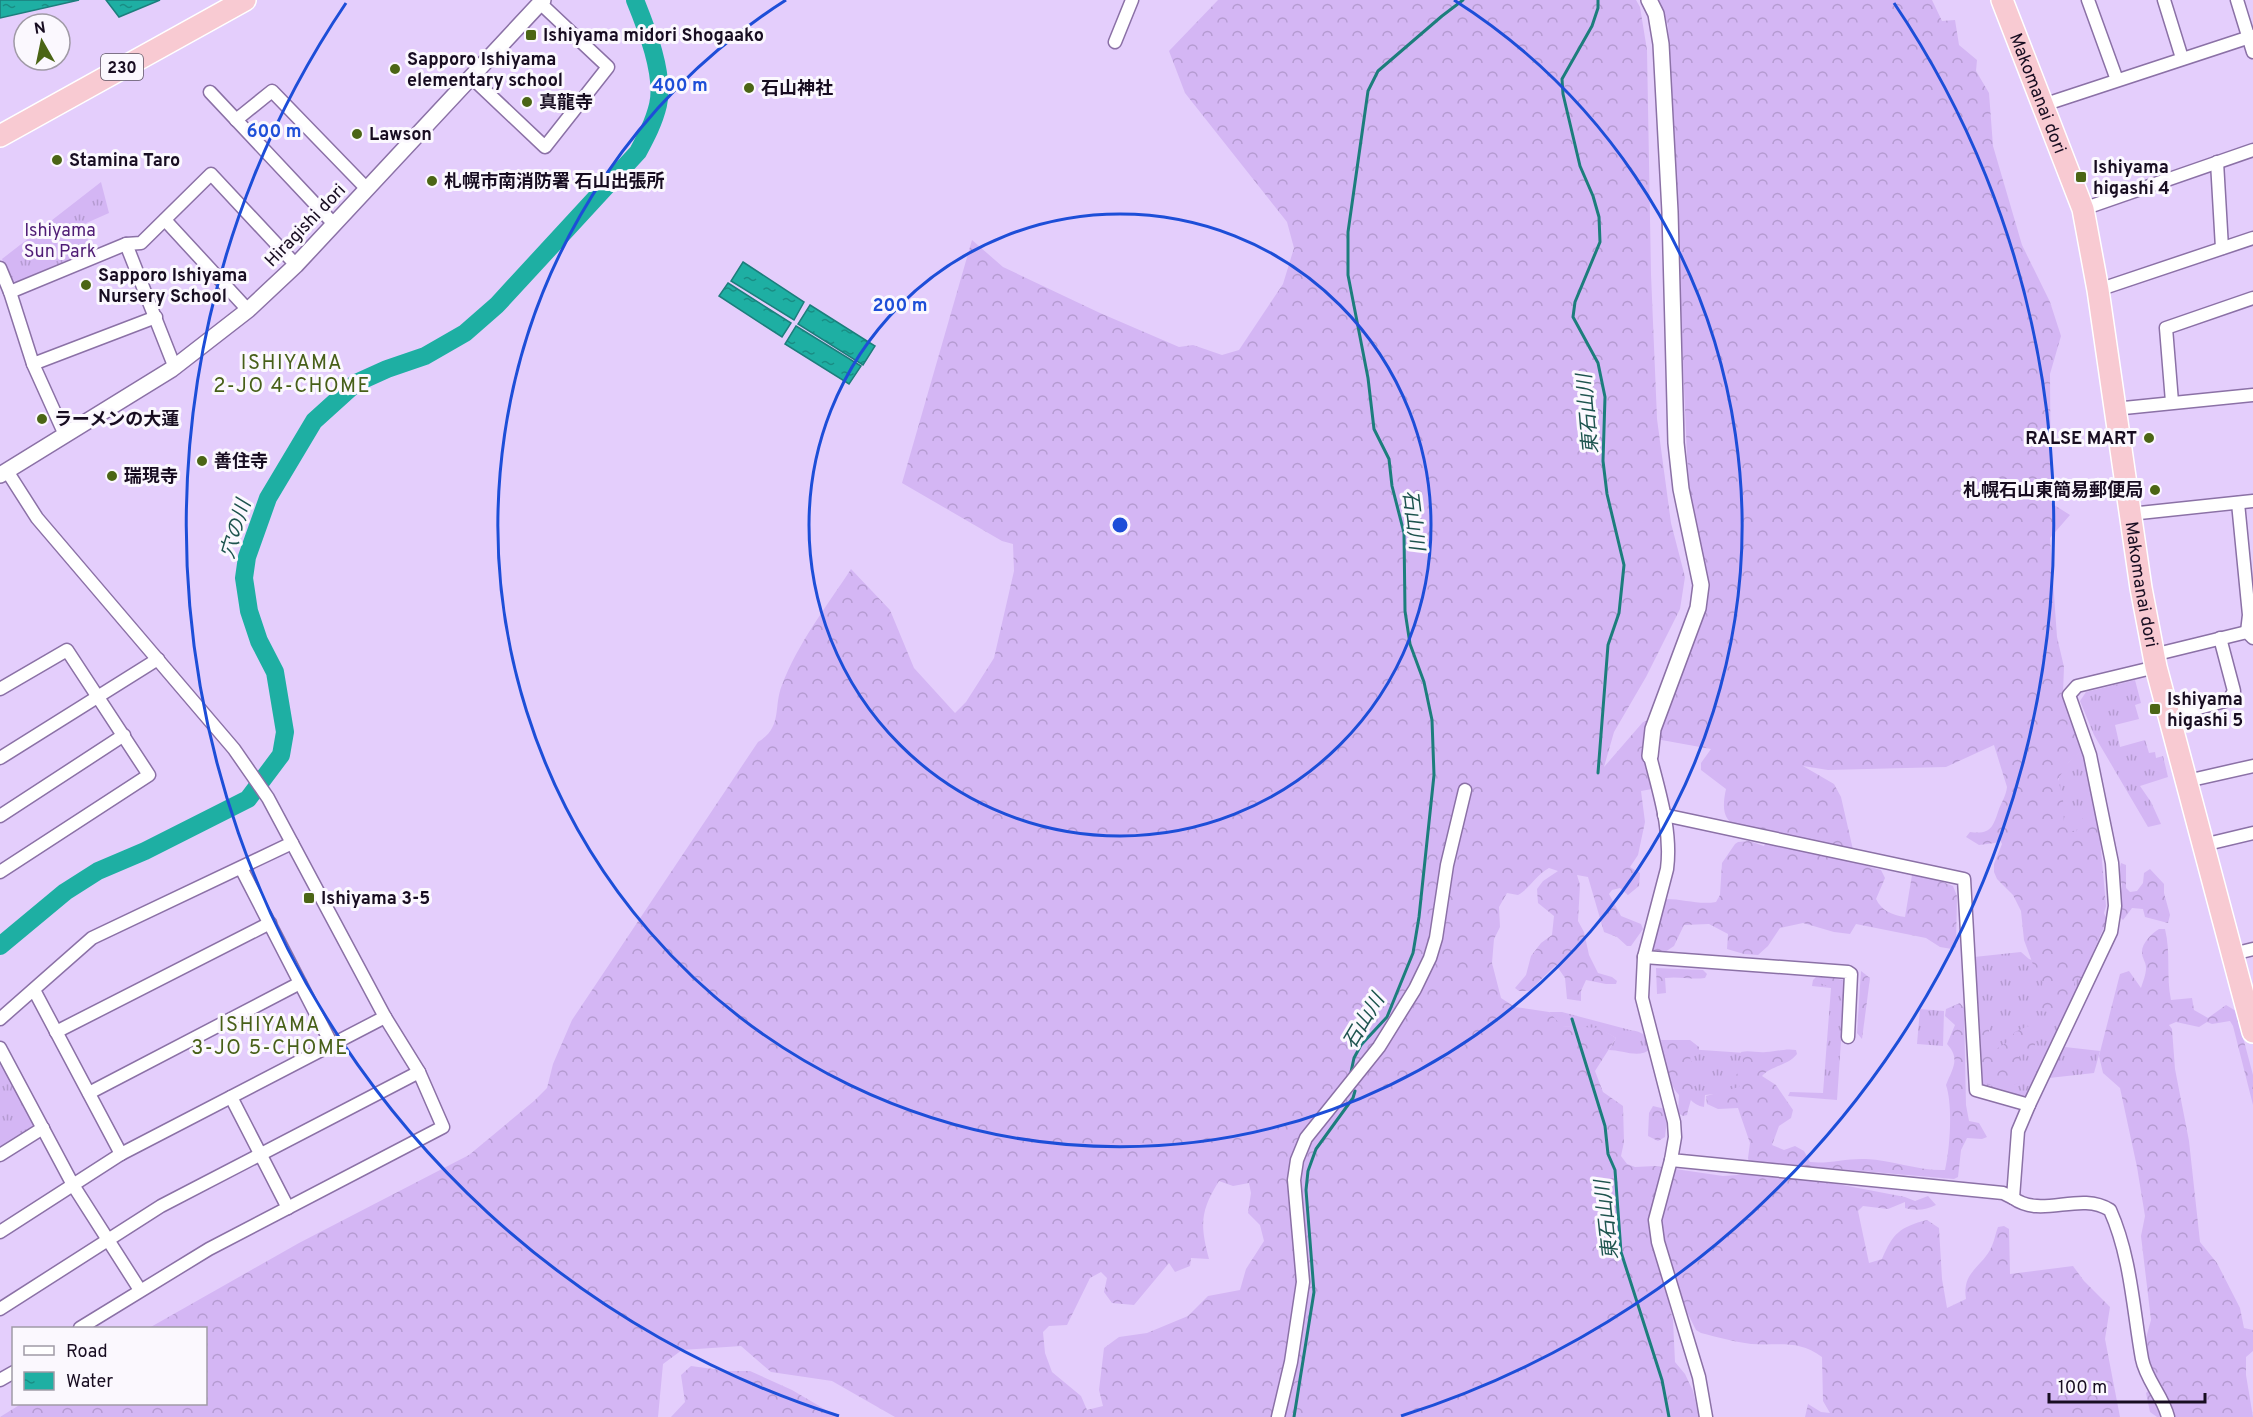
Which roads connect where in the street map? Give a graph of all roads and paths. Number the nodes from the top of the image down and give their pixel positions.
1 (245, 0) edge
2 (1132, 0) edge
3 (1649, 0) edge
4 (2002, 0) edge
5 (2088, 0) edge
6 (2164, 0) edge
7 (2237, 0) edge
8 (541, 2) edge
9 (2251, 36) edge
10 (1115, 42) dead end
11 (2253, 52) edge
12 (2182, 58) junction
13 (471, 77) junction
14 (2118, 80) junction
15 (210, 92) dead end
16 (2043, 105) junction
17 (236, 120) junction
18 (0, 136) edge
19 (2253, 150) edge
20 (2217, 162) junction
21 (367, 189) junction
22 (2083, 209) junction
23 (165, 220) junction
24 (333, 224) junction
25 (2253, 238) edge
26 (126, 244) junction
27 (2222, 248) junction
28 (296, 265) junction
29 (0, 268) edge
30 (2098, 290) junction
31 (10, 292) junction
32 (2253, 298) edge
33 (248, 310) junction
34 (156, 317) junction
35 (33, 364) junction
36 (175, 368) junction
37 (2253, 395) edge
38 (2172, 402) junction
39 (2114, 410) junction
40 (65, 435) junction
41 (4, 473) edge
42 (2253, 501) edge
43 (2238, 502) junction
44 (2130, 514) junction
45 (2250, 635) edge
46 (2220, 638) junction
47 (158, 658) junction
48 (2154, 661) junction
49 (0, 689) edge
50 (99, 696) junction
51 (2168, 716) junction
52 (124, 735) junction
53 (1650, 756) joint
54 (0, 758) edge
55 (2253, 766) edge
56 (2187, 781) junction
57 (1465, 790) dead end
58 (1664, 815) junction
59 (0, 816) edge
60 (2253, 832) edge
61 (292, 843) junction
62 (2203, 845) junction
63 (241, 868) junction
64 (0, 872) edge
65 (270, 923) junction
66 (2243, 952) edge
67 (1644, 957) junction
68 (300, 982) junction
69 (34, 990) junction
70 (385, 1017) junction
71 (0, 1019) edge
72 (56, 1032) junction
73 (2253, 1032) edge
74 (1848, 1037) dead end
75 (332, 1045) junction
76 (0, 1048) edge
77 (419, 1072) junction
78 (89, 1093) junction
79 (231, 1097) junction
80 (2029, 1105) junction
81 (43, 1128) junction
82 (121, 1154) junction
83 (261, 1154) junction
84 (0, 1155) edge
85 (1671, 1160) junction
86 (73, 1185) junction
87 (2013, 1198) junction
88 (288, 1208) junction
89 (0, 1232) edge
90 (107, 1240) junction
91 (140, 1290) junction
92 (0, 1308) edge
93 (83, 1327) edge
94 (1278, 1417) edge
95 (1707, 1417) edge
96 (2168, 1417) edge

1 - 18 highway, 230
2 - 10 street
3 - 53 street
4 - 16 highway, Makomanai dori
5 - 14 street
6 - 12 street
7 - 9 street
8 - 13 street, Hiragishi dori
8 - 13 street
9 - 11 street
9 - 12 street
12 - 14 street
13 - 21 street, Hiragishi dori
14 - 16 street
15 - 17 street
16 - 22 highway, Makomanai dori
17 - 21 street
17 - 24 street
19 - 20 street
20 - 22 street
20 - 27 street
21 - 24 street, Hiragishi dori
22 - 30 highway, Makomanai dori
23 - 26 street
23 - 28 street
23 - 33 street
24 - 28 street, Hiragishi dori
25 - 27 street
26 - 31 street
26 - 34 street
27 - 30 street
28 - 33 street, Hiragishi dori
29 - 31 street
30 - 39 highway, Makomanai dori
31 - 35 street
32 - 38 street
33 - 36 street, Hiragishi dori
34 - 35 street
34 - 36 street
35 - 40 street
36 - 40 street, Hiragishi dori
37 - 38 street
38 - 39 street
39 - 44 highway, Makomanai dori
40 - 41 street, Hiragishi dori
41 - 47 street
42 - 43 street
43 - 44 street
43 - 45 street
44 - 48 highway, Makomanai dori
45 - 46 street
46 - 48 street
46 - 51 street
47 - 50 street
47 - 61 street
48 - 51 highway, Makomanai dori
48 - 80 street
49 - 50 street
50 - 52 street
50 - 54 street
51 - 56 highway, Makomanai dori
52 - 59 street
52 - 64 street
53 - 58 street
55 - 56 street
56 - 62 highway, Makomanai dori
57 - 94 street
58 - 67 street
58 - 80 street
60 - 62 street
61 - 63 street
61 - 70 street
62 - 66 highway, Makomanai dori
63 - 65 street
63 - 69 street
65 - 68 street
65 - 72 street
66 - 73 highway, Makomanai dori
67 - 74 street
67 - 85 street
68 - 75 street
68 - 78 street
69 - 71 street
69 - 72 street
70 - 75 street
70 - 77 street
72 - 78 street
75 - 79 street
76 - 81 street
77 - 83 street
77 - 88 street
78 - 82 street
79 - 82 street
79 - 83 street
80 - 87 street
81 - 84 street
81 - 86 street
82 - 86 street
83 - 88 street
83 - 90 street
85 - 87 street
85 - 95 street
86 - 89 street
86 - 90 street
87 - 96 street
88 - 91 street
90 - 91 street
90 - 92 street
91 - 93 street

